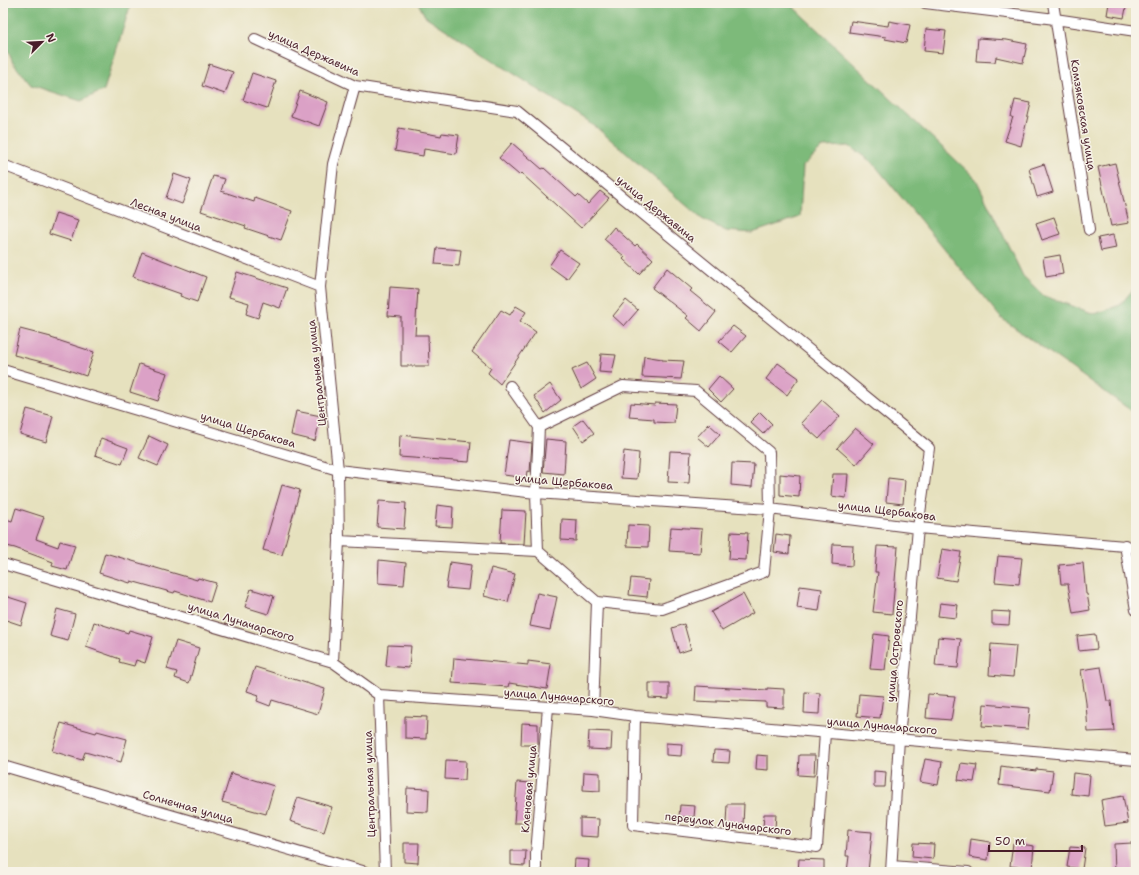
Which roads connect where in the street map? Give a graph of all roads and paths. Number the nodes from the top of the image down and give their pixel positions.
1 (925, 3) edge
2 (1053, 3) edge
3 (1055, 19) junction
4 (1136, 31) edge
5 (255, 39) dead end
6 (355, 86) junction
7 (3, 165) edge
8 (1088, 230) dead end
9 (320, 287) junction
10 (3, 370) edge
11 (510, 386) dead end
12 (539, 427) junction
13 (338, 470) junction
14 (536, 493) junction
15 (770, 509) junction
16 (918, 528) junction
17 (339, 541) junction
18 (1125, 545) junction
19 (1136, 547) edge
20 (538, 551) junction
21 (3, 564) edge
22 (597, 602) junction
23 (1136, 610) edge
24 (333, 662) junction
25 (379, 695) junction
26 (548, 707) junction
27 (593, 710) junction
28 (635, 716) junction
29 (825, 733) junction
30 (899, 740) junction
31 (1136, 760) edge
32 (3, 766) edge
33 (892, 869) edge
34 (366, 872) edge
35 (385, 872) edge
36 (536, 872) edge
37 (968, 872) edge

1 - 3 street
2 - 3 street, Комзяковская улица
3 - 4 street
3 - 8 street, Комзяковская улица
5 - 6 street, улица Державина
6 - 9 street, Центральная улица
6 - 16 street, улица Державина
7 - 9 street, Лесная улица
9 - 13 street, Центральная улица
10 - 13 street, улица Щербакова
11 - 12 street
12 - 14 street
12 - 15 street
13 - 14 street, улица Щербакова
13 - 17 street, Центральная улица
14 - 15 street, улица Щербакова
14 - 20 street
15 - 16 street, улица Щербакова
15 - 22 street
16 - 18 street, улица Щербакова
16 - 30 street, улица Островского
17 - 20 street
17 - 24 street, Центральная улица
18 - 19 street, улица Щербакова
18 - 23 street
20 - 22 street
21 - 24 street, улица Луначарского
22 - 27 street
24 - 25 street, улица Луначарского
25 - 26 street, улица Луначарского
25 - 35 street, Центральная улица
26 - 27 street, улица Луначарского
26 - 36 street, Кленовая улица
27 - 28 street, улица Луначарского
28 - 29 street, улица Луначарского
28 - 29 street, переулок Луначарского
29 - 30 street, улица Луначарского
30 - 31 street, улица Луначарского
30 - 33 street, улица Островского
32 - 34 street, Солнечная улица
33 - 37 street

